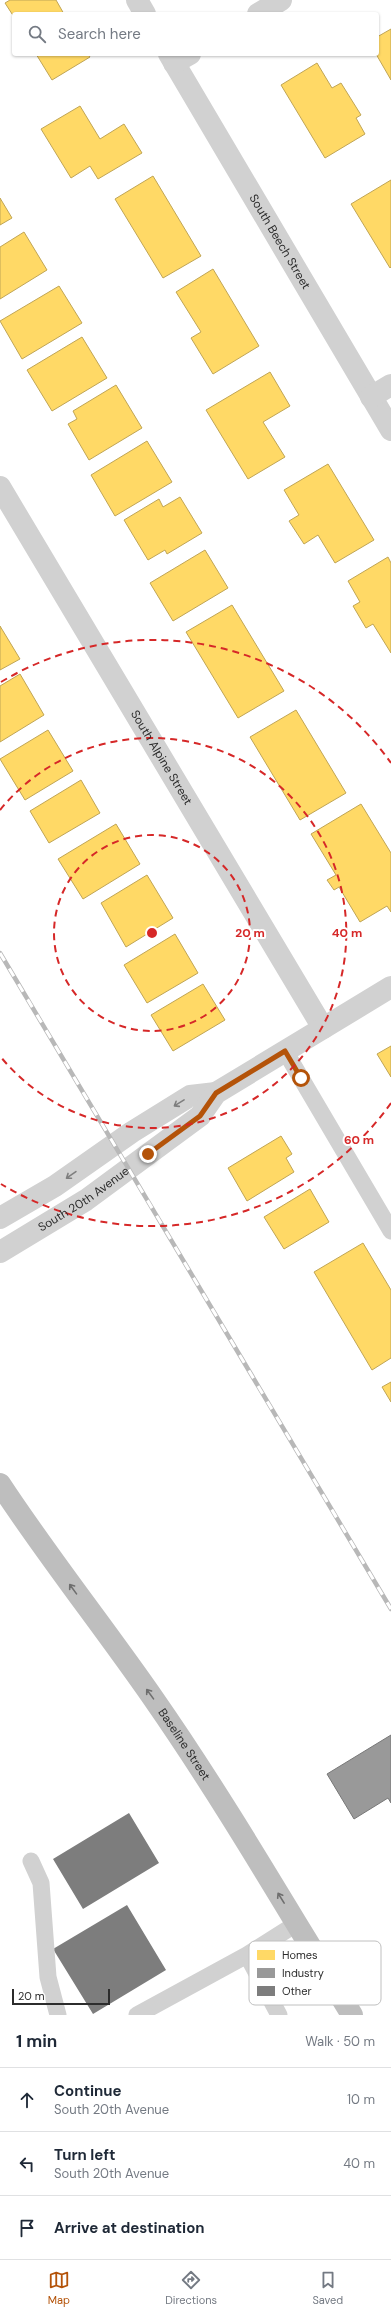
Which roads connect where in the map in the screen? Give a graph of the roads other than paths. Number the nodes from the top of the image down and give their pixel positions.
1 (137, 0) edge
2 (281, 0) edge
3 (144, 12) edge
4 (261, 12) edge
5 (178, 57) edge
6 (391, 385) edge
7 (371, 397) junction
8 (391, 430) edge
9 (0, 487) edge
10 (391, 987) edge
11 (323, 1028) junction
12 (285, 1051) junction
13 (216, 1093) junction
14 (0, 1218) edge
15 (391, 1231) edge
16 (0, 1252) edge
17 (0, 1484) edge
18 (31, 1861) dead end
19 (296, 1924) junction
20 (269, 1941) edge
21 (306, 1941) edge
22 (247, 1955) joint
23 (249, 1959) edge
24 (274, 2005) edge
25 (346, 2005) edge
26 (58, 2015) edge
27 (137, 2015) edge
28 (279, 2015) edge
29 (352, 2015) edge

1 - 3 street
2 - 4 street
5 - 7 street, South Beech Street
6 - 7 street
7 - 8 street, South Beech Street
9 - 11 street, South Alpine Street
10 - 11 street, South 20th Avenue
11 - 12 street, South 20th Avenue
12 - 13 street, South 20th Avenue
12 - 15 lane
13 -> 14 street, South 20th Avenue
13 - 16 street, South 20th Avenue
19 -> 17 highway, Baseline Street
18 - 26 lane
19 - 20 lane
19 - 21 highway, Baseline Street
22 - 23 lane
22 - 27 lane
24 - 28 lane
25 - 29 highway, Baseline Street

